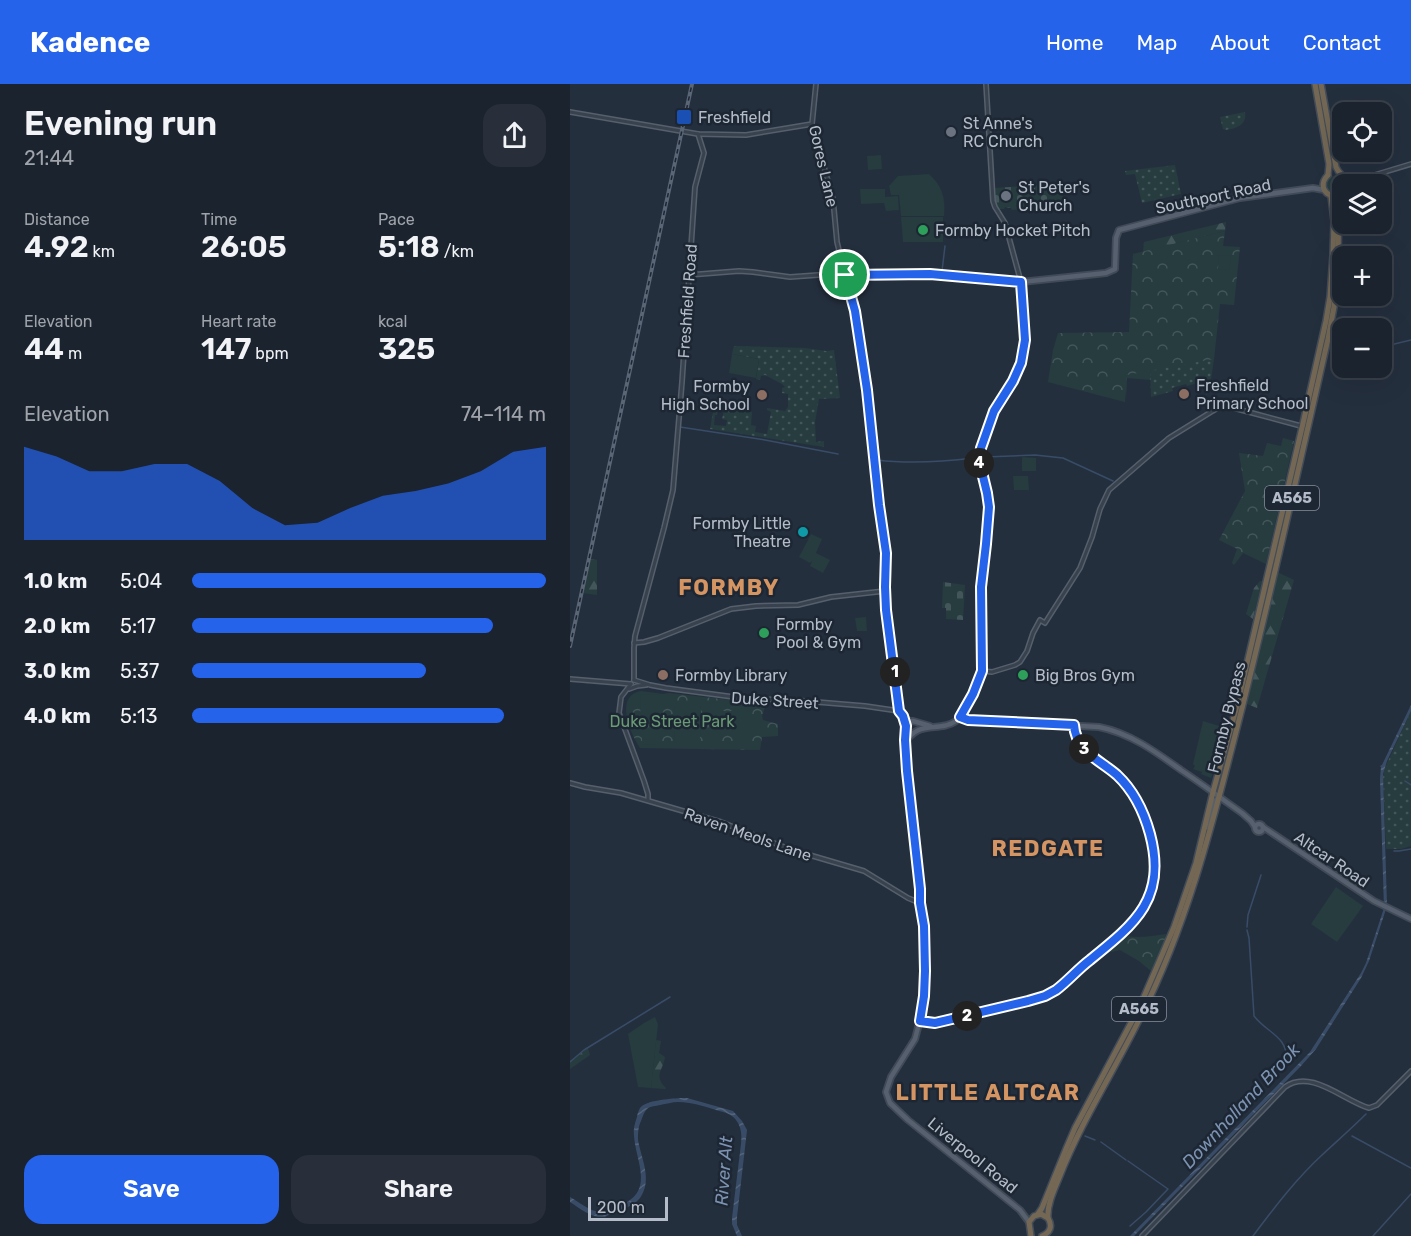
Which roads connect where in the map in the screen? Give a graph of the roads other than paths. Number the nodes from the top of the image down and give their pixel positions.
1 (816, 84) edge
2 (986, 84) edge
3 (1315, 84) edge
4 (1321, 84) edge
5 (570, 112) edge
6 (812, 124) junction
7 (698, 134) junction
8 (1411, 164) edge
9 (1335, 174) edge
10 (1341, 174) edge
11 (1378, 174) edge
12 (1328, 175) junction
13 (1323, 182) junction
14 (1312, 188) junction
15 (1324, 190) junction
16 (1331, 196) joint
17 (1338, 234) edge
18 (689, 275) junction
19 (845, 275) junction
20 (1021, 282) junction
21 (1303, 427) junction
22 (885, 589) junction
23 (634, 643) junction
24 (982, 671) junction
25 (572, 680) edge
26 (634, 684) junction
27 (899, 711) junction
28 (903, 716) junction
29 (960, 717) junction
30 (914, 722) junction
31 (1074, 725) junction
32 (932, 726) junction
33 (906, 727) junction
34 (915, 732) junction
35 (905, 744) junction
36 (1233, 745) junction
37 (1217, 780) junction
38 (570, 783) edge
39 (1205, 786) junction
40 (1213, 792) junction
41 (1220, 797) junction
42 (648, 800) junction
43 (1233, 806) junction
44 (1216, 810) junction
45 (1201, 844) junction
46 (920, 903) junction
47 (1411, 919) edge
48 (920, 1021) junction
49 (1411, 1071) edge
50 (1020, 1210) junction
51 (1036, 1215) junction
52 (1048, 1218) junction
53 (1029, 1222) junction
54 (1031, 1234) edge
55 (1051, 1234) edge
56 (1042, 1236) edge
57 (1142, 1236) edge

1 - 6 street, Gores Lane
2 - 20 street
3 - 12 highway
4 - 10 highway
5 - 7 street
6 - 7 street
6 - 19 street, Gores Lane
7 - 18 street, Freshfield Road
8 - 11 street
9 - 12 highway
12 - 13 highway
13 - 14 main road, Southport Road
13 - 15 highway
14 - 15 main road, Southport Road
14 - 20 main road, Southport Road
15 - 16 highway
16 - 21 highway, Formby Bypass / A565
17 - 36 highway, Formby Bypass / A565
18 - 19 street
18 - 23 street, Freshfield Road
19 - 20 street
19 - 22 street, Gores Lane
20 - 24 main road
21 - 24 street
21 - 37 highway, Formby Bypass / A565
22 - 23 street
22 - 27 street, Gores Lane
23 - 26 street, Freshfield Road
24 - 29 main road
25 - 26 street, Duke Street
26 - 27 street, Duke Street
26 - 42 street
27 - 28 street
28 - 30 street
28 - 33 street
29 - 31 main road, Altcar Road
29 - 32 main road
30 - 32 main road
30 - 33 main road
30 - 34 main road
31 - 39 main road, Altcar Road
31 - 48 street
32 - 34 main road
33 - 34 main road
33 - 35 main road, Liverpool Road
34 - 35 main road
35 - 46 main road, Liverpool Road
36 - 40 main road
36 - 41 highway, Formby Bypass / A565
37 - 39 main road
37 - 40 highway, Formby Bypass / A565
38 - 42 street, Raven Meols Lane
39 - 40 main road, Altcar Road
40 - 41 main road, Altcar Road
40 - 45 highway, Formby Bypass / A565
41 - 43 main road, Altcar Road
41 - 44 highway, Formby Bypass / A565
41 - 45 main road
42 - 46 street, Raven Meols Lane
43 - 44 main road
43 - 47 main road, Altcar Road
44 - 52 highway, Formby Bypass / A565
45 - 51 highway, Formby Bypass / A565
46 - 48 main road, Liverpool Road
48 - 50 main road, Liverpool Road
49 - 57 street
50 - 51 main road, Liverpool Road
50 - 53 main road, Liverpool Road
51 - 52 highway
51 - 53 highway, A565
52 - 55 highway, A565
53 - 54 highway, A565
54 - 56 highway, A565
55 - 56 highway, A565

